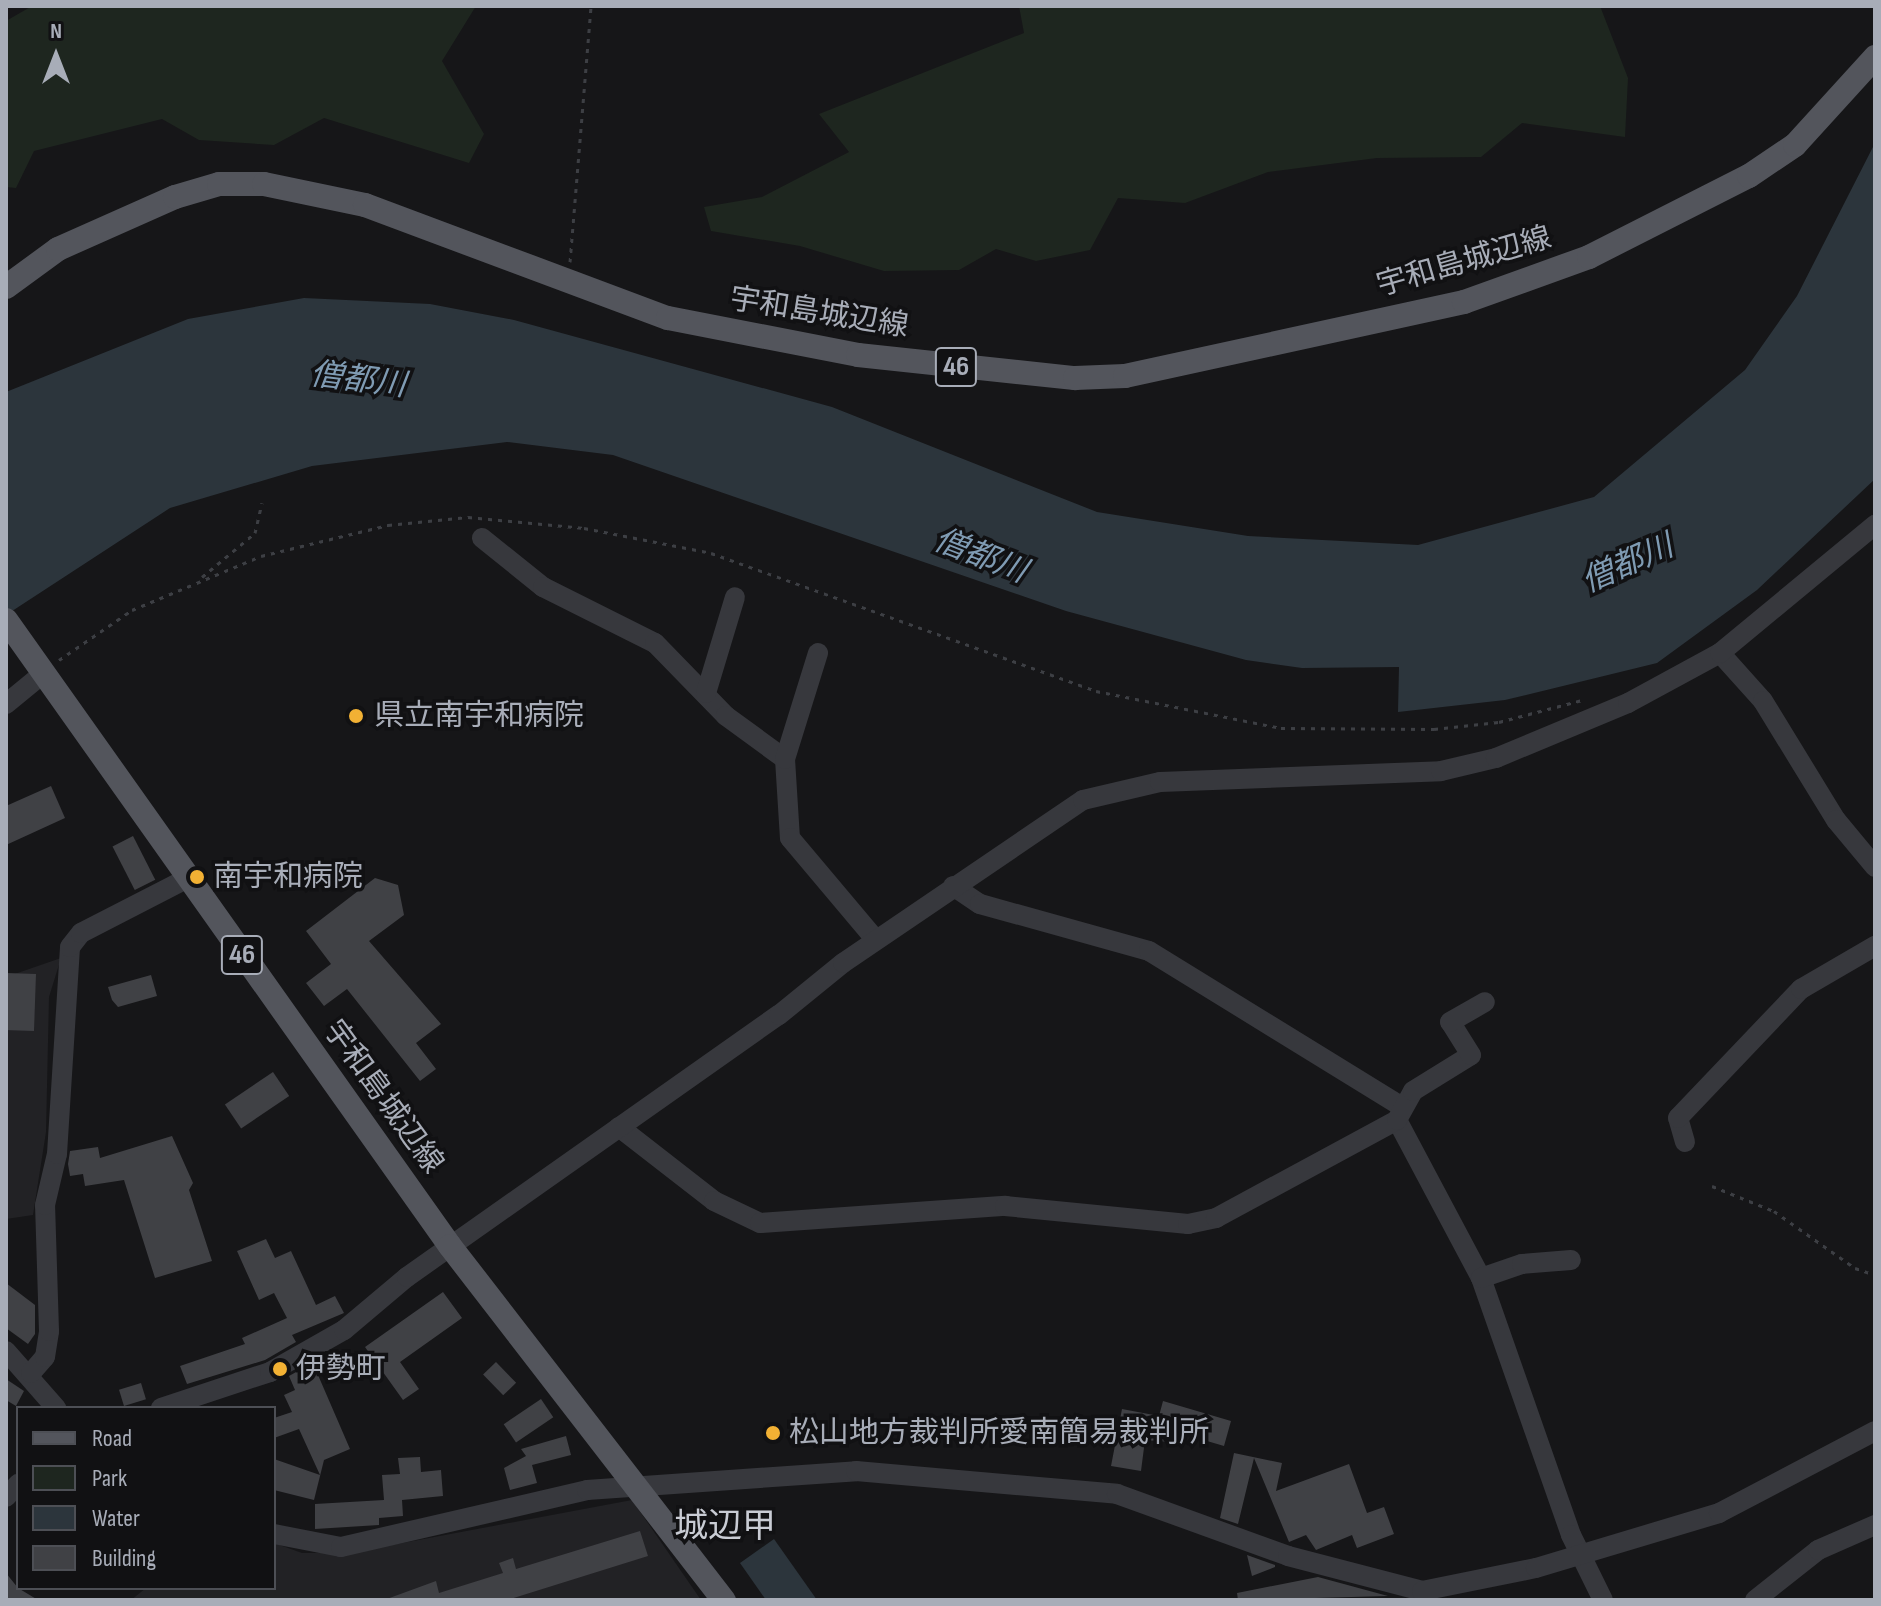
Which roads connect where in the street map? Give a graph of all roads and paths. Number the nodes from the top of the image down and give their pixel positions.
1 (591, 6) edge
2 (1875, 57) edge
3 (568, 285) junction
4 (6, 287) edge
5 (262, 503) dead end
6 (1875, 525) edge
7 (482, 538) dead end
8 (199, 579) junction
9 (735, 597) dead end
10 (6, 620) edge
11 (818, 653) dead end
12 (1720, 653) junction
13 (41, 667) junction
14 (706, 693) junction
15 (1590, 698) dead end
16 (6, 704) edge
17 (785, 759) junction
18 (1875, 867) edge
19 (188, 878) junction
20 (953, 886) junction
21 (876, 940) junction
22 (1875, 946) edge
23 (1485, 1002) dead end
24 (1400, 1114) junction
25 (619, 1127) junction
26 (1685, 1142) dead end
27 (1712, 1186) dead end
28 (450, 1246) junction
29 (1571, 1260) dead end
30 (1875, 1275) edge
31 (1481, 1278) junction
32 (6, 1351) edge
33 (31, 1373) junction
34 (55, 1406) edge
35 (166, 1406) edge
36 (1875, 1431) edge
37 (640, 1485) junction
38 (1875, 1525) edge
39 (276, 1534) edge
40 (1581, 1555) junction
41 (1415, 1595) edge
42 (724, 1600) edge
43 (1603, 1600) edge
44 (1755, 1600) edge

1 - 3 path
2 - 3 main road, 宇和島城辺線 / 46
3 - 4 main road, 宇和島城辺線 / 46
5 - 8 path
6 - 12 street
7 - 14 street
8 - 13 path
8 - 15 path
9 - 14 street
10 - 13 main road, 宇和島城辺線 / 46
11 - 17 street
12 - 18 street
12 - 20 street
13 - 16 street
13 - 19 main road, 宇和島城辺線 / 46
14 - 17 street
17 - 21 street
19 - 28 main road, 宇和島城辺線 / 46
19 - 33 street
20 - 21 street
20 - 24 street
21 - 25 street
22 - 26 street
23 - 24 street
24 - 25 street
24 - 31 street
25 - 28 street
27 - 30 path
28 - 35 street
28 - 37 main road, 宇和島城辺線 / 46
29 - 31 street
31 - 40 street
32 - 33 street
33 - 34 street
36 - 40 street
37 - 39 street
37 - 41 street
37 - 42 main road, 宇和島城辺線 / 46
38 - 44 street
40 - 41 street
40 - 43 street

